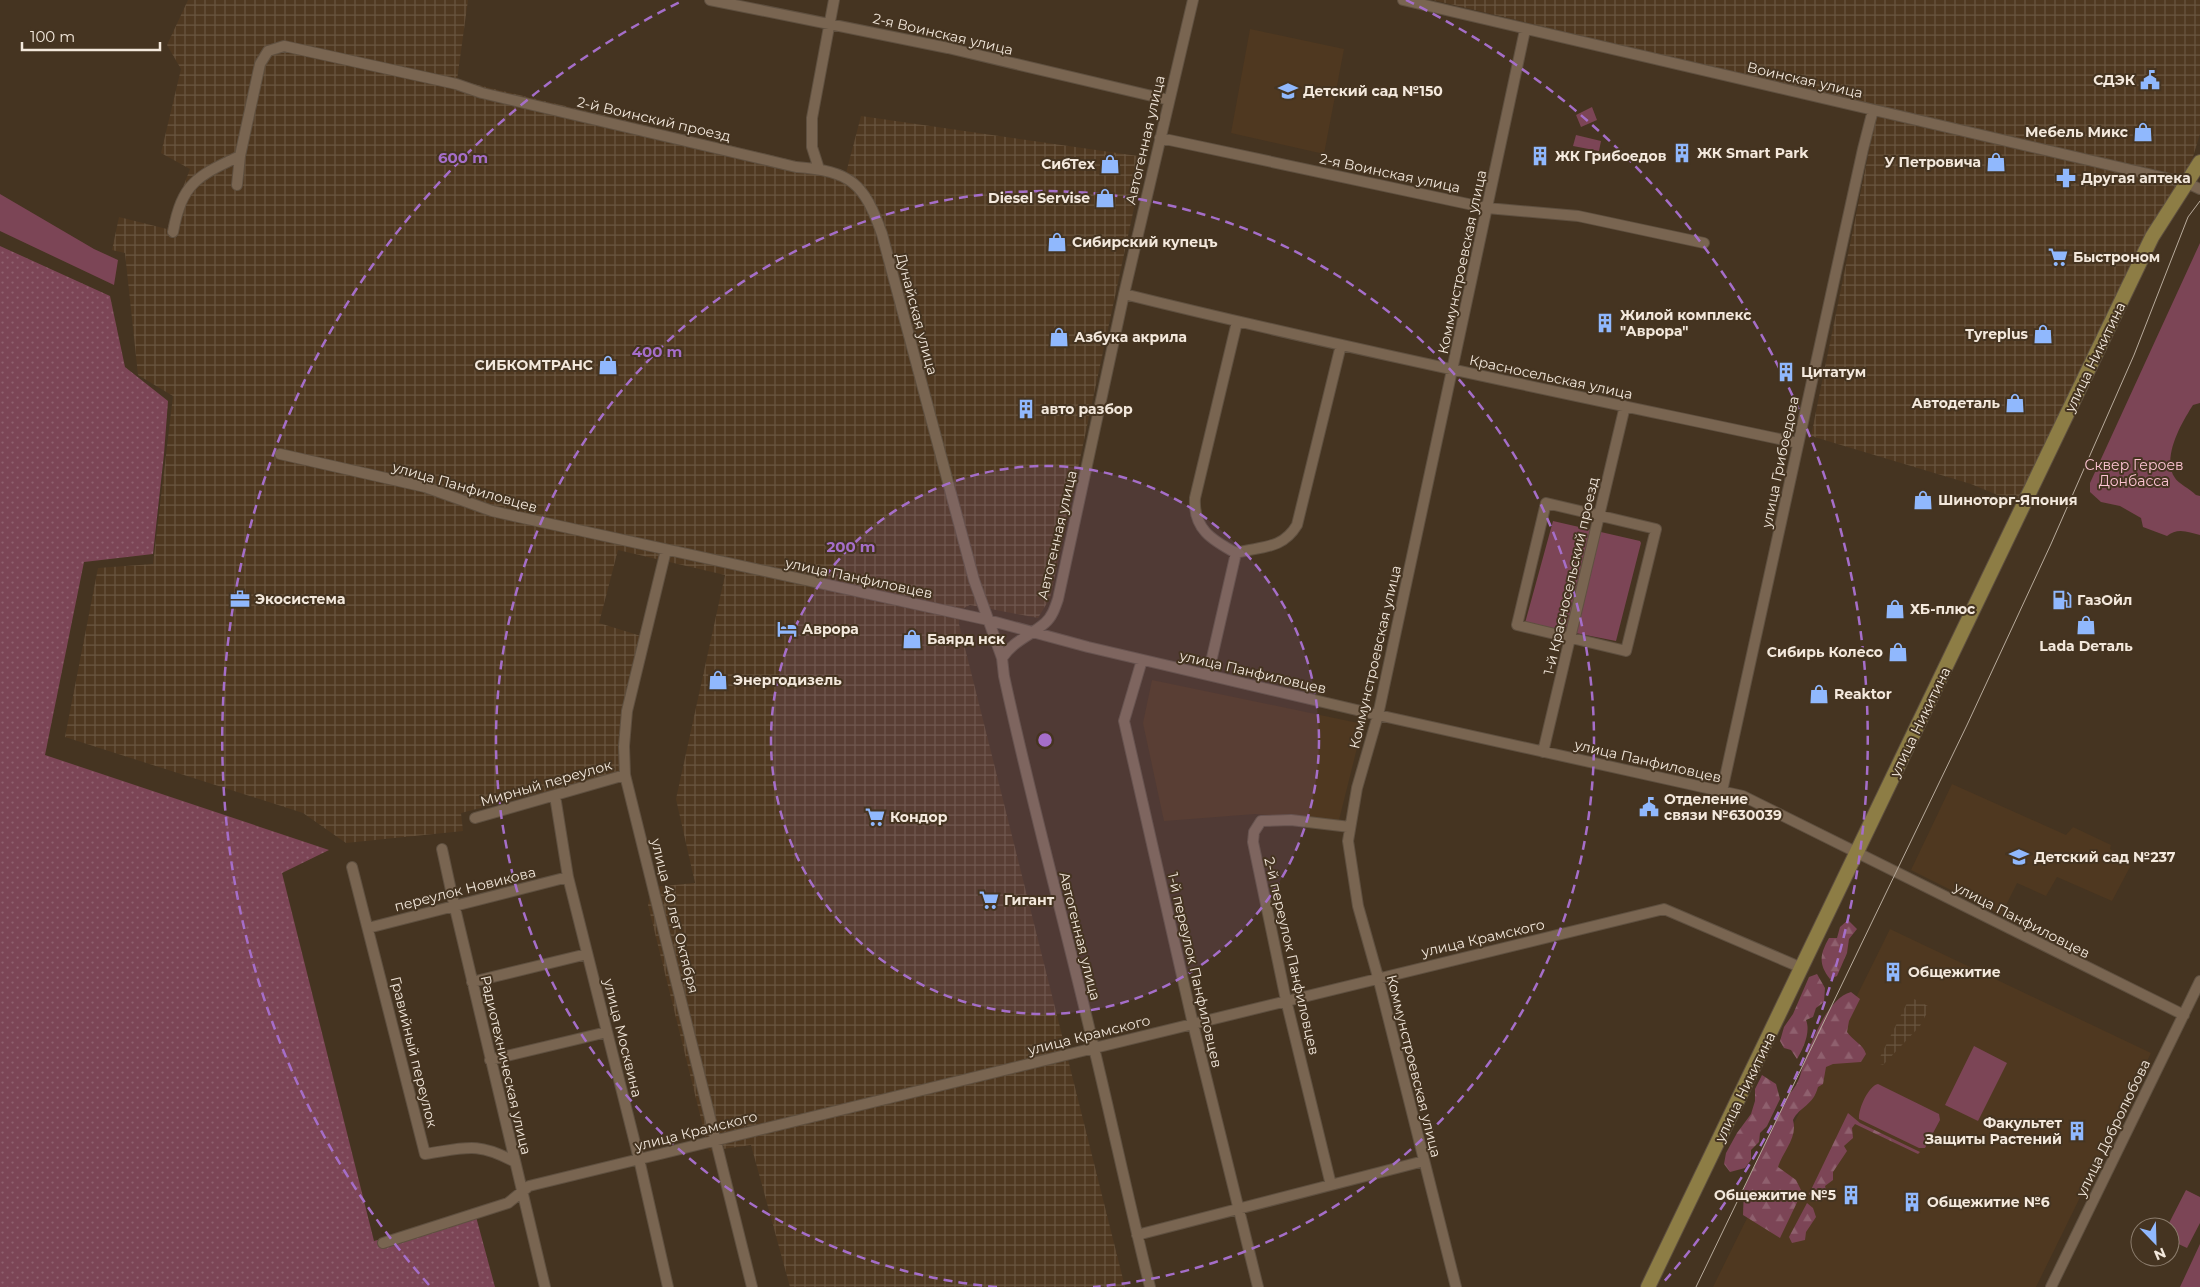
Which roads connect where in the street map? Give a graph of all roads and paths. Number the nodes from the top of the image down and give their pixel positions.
1 (710, 0) edge
2 (834, 0) edge
3 (1193, 0) edge
4 (1402, 0) edge
5 (829, 23) junction
6 (1525, 30) junction
7 (1169, 100) junction
8 (1874, 110) junction
9 (1160, 138) junction
10 (240, 156) junction
11 (2200, 162) edge
12 (819, 168) junction
13 (2187, 183) junction
14 (237, 185) dead end
15 (2200, 188) edge
16 (1487, 208) junction
17 (172, 232) dead end
18 (1704, 243) dead end
19 (1124, 294) junction
20 (1237, 322) junction
21 (1341, 345) junction
22 (1452, 370) junction
23 (1624, 406) junction
24 (1798, 443) junction
25 (280, 454) dead end
26 (1599, 515) junction
27 (666, 550) junction
28 (1236, 553) junction
29 (988, 620) junction
30 (1033, 631) junction
31 (1570, 638) junction
32 (1002, 658) junction
33 (1142, 660) junction
34 (1208, 675) junction
35 (1378, 715) junction
36 (1543, 752) junction
37 (625, 775) junction
38 (1722, 791) junction
39 (555, 796) junction
40 (475, 818) dead end
41 (1350, 827) junction
42 (442, 849) dead end
43 (1857, 853) junction
44 (352, 867) dead end
45 (568, 877) junction
46 (454, 904) junction
47 (368, 928) junction
48 (588, 954) junction
49 (1802, 968) junction
50 (1378, 977) junction
51 (2200, 981) edge
52 (472, 982) junction
53 (1286, 1000) junction
54 (2184, 1015) junction
55 (1193, 1024) junction
56 (607, 1032) junction
57 (1094, 1048) junction
58 (490, 1060) junction
59 (717, 1141) junction
60 (639, 1159) junction
61 (1424, 1161) junction
62 (515, 1162) junction
63 (1331, 1185) junction
64 (522, 1192) junction
65 (1240, 1209) junction
66 (1137, 1235) junction
67 (383, 1243) dead end
68 (545, 1287) edge
69 (668, 1287) edge
70 (752, 1287) edge
71 (1150, 1287) edge
72 (1258, 1287) edge
73 (1456, 1287) edge
74 (1648, 1287) edge
75 (2051, 1287) edge

1 - 5 street, 2-я Воинская улица
2 - 5 street
3 - 7 street, Автогенная улица
4 - 6 street, Воинская улица
5 - 7 street, 2-я Воинская улица
5 - 12 street
6 - 8 street, Воинская улица
6 - 16 street, Коммунстроевская улица
7 - 9 street, Автогенная улица
8 - 13 street, Воинская улица
8 - 24 street, улица Грибоедова
9 - 16 street, 2-я Воинская улица
9 - 19 street, Автогенная улица
10 - 12 street, 2-й Воинский проезд
10 - 14 street, 2-й Воинский проезд
10 - 17 street
11 - 13 main road, улица Никитина
12 - 29 street, Дунайская улица
13 - 15 street, Воинская улица
13 - 43 main road, улица Никитина
16 - 18 street, 2-я Воинская улица
16 - 22 street, Коммунстроевская улица
19 - 20 street, Красносельская улица
19 - 30 street, Автогенная улица
20 - 21 street, Красносельская улица
20 - 28 street
21 - 22 street, Красносельская улица
21 - 28 street
22 - 23 street, Красносельская улица
22 - 35 street, Коммунстроевская улица
23 - 24 street, Красносельская улица
23 - 26 street, 1-й Красносельский проезд
24 - 38 street, улица Грибоедова
25 - 27 street, улица Панфиловцев
26 - 31 street, 1-й Красносельский проезд
26 - 31 street
26 - 31 street
27 - 29 street, улица Панфиловцев
27 - 37 street, улица 40 лет Октября
28 - 34 street
29 - 30 street, улица Панфиловцев
29 - 32 street, Дунайская улица
30 - 32 street, Автогенная улица
30 - 33 street, улица Панфиловцев
31 - 36 street, 1-й Красносельский проезд
32 - 57 street, Автогенная улица
33 - 34 street, улица Панфиловцев
33 - 55 street, 1-й переулок Панфиловцев
34 - 35 street, улица Панфиловцев
35 - 36 street, улица Панфиловцев
35 - 41 street, Коммунстроевская улица
36 - 38 street, улица Панфиловцев
37 - 39 street, Мирный переулок
37 - 59 street, улица 40 лет Октября
38 - 43 street, улица Панфиловцев
39 - 40 street, Мирный переулок
39 - 45 street, улица Москвина
41 - 50 street, Коммунстроевская улица
41 - 53 street, 2-й переулок Панфиловцев
42 - 46 street, Радиотехническая улица
43 - 49 main road, улица Никитина
43 - 54 street, улица Панфиловцев
44 - 47 street, Гравийный переулок
45 - 46 street, переулок Новикова
45 - 48 street, улица Москвина
46 - 47 street, переулок Новикова
46 - 52 street, Радиотехническая улица
47 - 62 street, Гравийный переулок
48 - 52 street
48 - 56 street, улица Москвина
49 - 50 street, улица Крамского
49 - 74 main road, улица Никитина
50 - 53 street, улица Крамского
50 - 61 street, Коммунстроевская улица
51 - 54 street, улица Добролюбова
52 - 58 street, Радиотехническая улица
53 - 55 street, улица Крамского
53 - 63 street, 2-й переулок Панфиловцев
54 - 75 street, улица Добролюбова
55 - 57 street, улица Крамского
55 - 65 street, 1-й переулок Панфиловцев
56 - 58 street
56 - 60 street, улица Москвина
57 - 59 street, улица Крамского
57 - 66 street, Автогенная улица
58 - 62 street, Радиотехническая улица
59 - 60 street, улица Крамского
59 - 70 street, улица 40 лет Октября
60 - 64 street, улица Крамского
60 - 69 street, улица Москвина
61 - 63 street
61 - 73 street, Коммунстроевская улица
62 - 64 street, Радиотехническая улица
63 - 65 street
64 - 67 street, улица Крамского
64 - 68 street, Радиотехническая улица
65 - 66 street
65 - 72 street, 1-й переулок Панфиловцев
66 - 71 street, Автогенная улица

